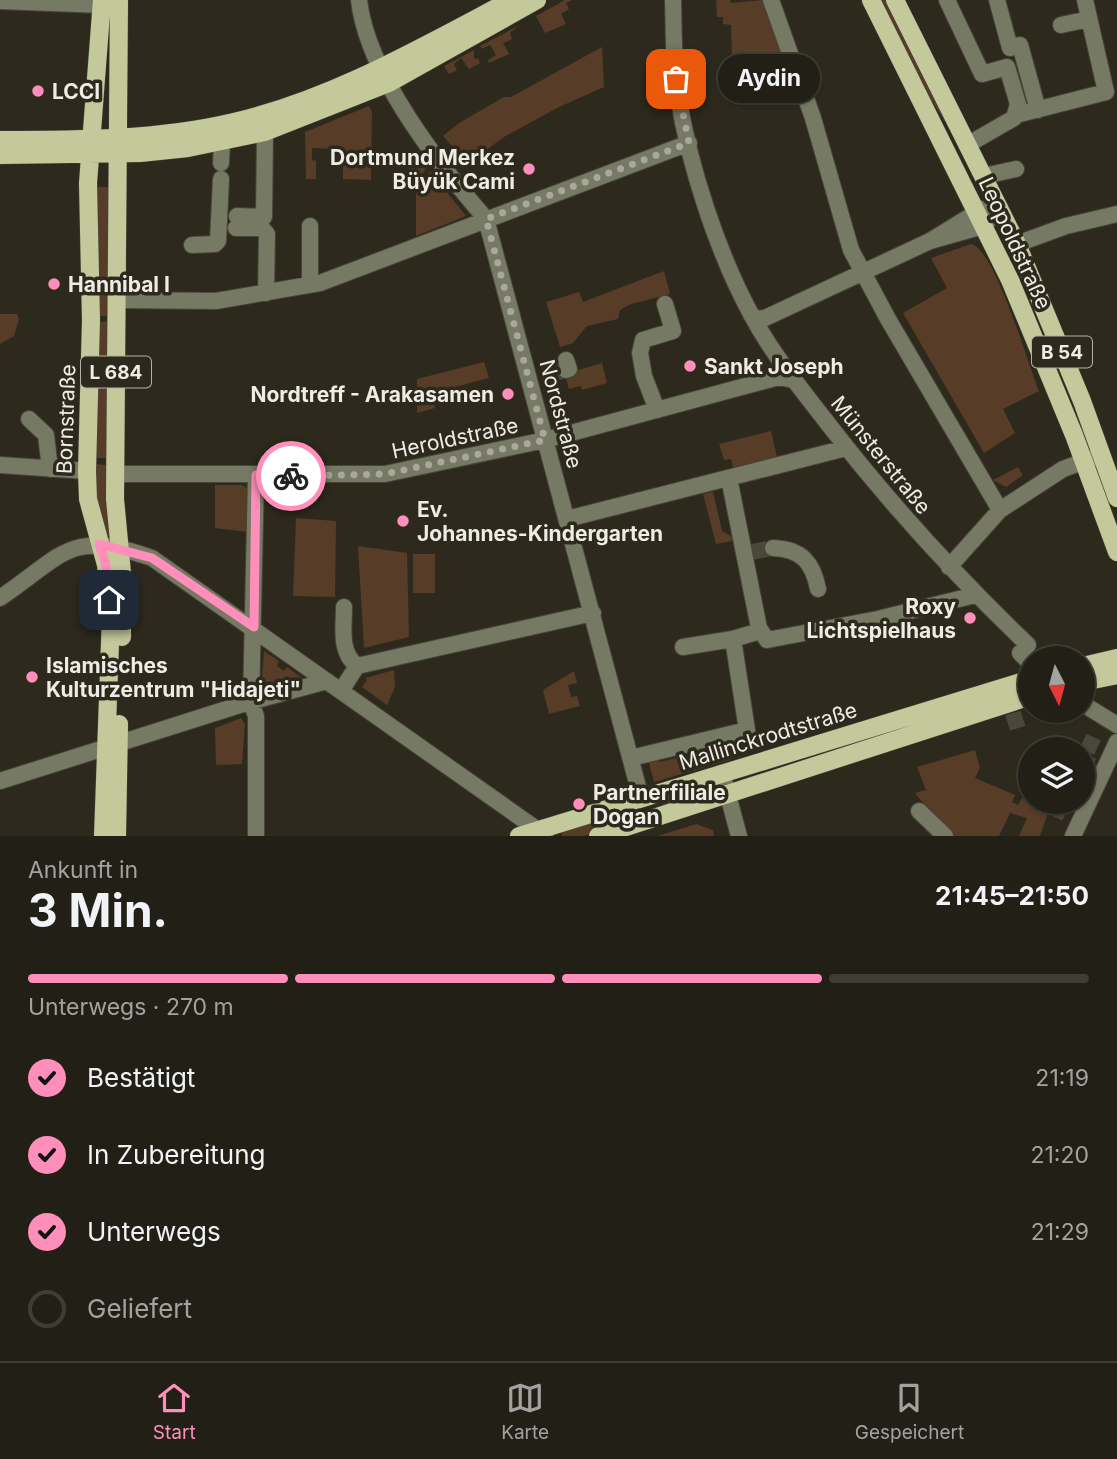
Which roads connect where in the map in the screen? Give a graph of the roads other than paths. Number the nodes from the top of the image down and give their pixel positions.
1 (119, 0) edge
2 (359, 0) edge
3 (511, 0) edge
4 (537, 0) edge
5 (673, 0) edge
6 (771, 0) edge
7 (871, 0) edge
8 (895, 0) edge
9 (947, 0) edge
10 (997, 0) edge
11 (1085, 0) edge
12 (0, 1) edge
13 (102, 3) edge
14 (1089, 19) junction
15 (1061, 25) dead end
16 (385, 76) junction
17 (1038, 110) junction
18 (1017, 115) junction
19 (265, 132) junction
20 (0, 141) edge
21 (222, 141) junction
22 (942, 142) junction
23 (689, 143) junction
24 (120, 145) junction
25 (967, 145) junction
26 (90, 146) junction
27 (0, 155) edge
28 (1016, 169) dead end
29 (984, 176) junction
30 (1000, 208) junction
31 (1117, 214) edge
32 (486, 219) junction
33 (979, 219) junction
34 (310, 226) dead end
35 (1017, 244) junction
36 (192, 245) dead end
37 (862, 271) junction
38 (310, 283) junction
39 (265, 293) junction
40 (117, 300) junction
41 (665, 304) dead end
42 (751, 314) junction
43 (546, 376) tunnel mouth
44 (794, 380) junction
45 (530, 381) junction
46 (657, 410) junction
47 (29, 419) dead end
48 (545, 440) junction
49 (846, 448) junction
50 (1093, 458) junction
51 (0, 465) edge
52 (50, 469) junction
53 (86, 471) junction
54 (115, 474) junction
55 (256, 475) junction
56 (729, 478) junction
57 (1117, 498) edge
58 (1000, 510) junction
59 (567, 519) junction
60 (99, 544) junction
61 (120, 547) junction
62 (773, 548) tunnel mouth
63 (1117, 552) edge
64 (948, 567) junction
65 (818, 589) dead end
66 (975, 595) junction
67 (0, 598) edge
68 (344, 607) dead end
69 (593, 613) junction
70 (254, 627) junction
71 (760, 631) junction
72 (733, 639) junction
73 (1027, 646) edge
74 (683, 647) dead end
75 (1117, 658) edge
76 (1096, 663) edge
77 (357, 666) junction
78 (1117, 674) edge
79 (1096, 679) edge
80 (327, 681) junction
81 (341, 691) junction
82 (1018, 691) edge
83 (1018, 699) edge
84 (1007, 702) junction
85 (251, 703) junction
86 (1096, 711) edge
87 (1117, 725) edge
88 (112, 745) junction
89 (1109, 748) edge
90 (631, 758) junction
91 (783, 766) junction
92 (722, 773) junction
93 (1095, 775) edge
94 (0, 781) edge
95 (729, 794) junction
96 (641, 798) junction
97 (919, 811) dead end
98 (1077, 814) edge
99 (533, 834) edge
100 (103, 836) edge
101 (117, 836) edge
102 (256, 836) edge
103 (598, 836) edge
104 (739, 836) edge
105 (945, 836) edge
106 (1073, 836) edge

1 - 24 main road, Bornstraße / L 684
2 - 16 street, Nordstraße
3 - 16 main road
4 - 16 main road
5 - 23 street, Münsterstraße
6 - 37 street
7 - 22 main road, Leopoldstraße / B 54
8 - 25 main road, Leopoldstraße / B 54
9 - 18 street
10 - 17 street
11 - 14 street
12 - 13 street
13 - 26 main road, Bornstraße / L 684
14 - 15 street
14 - 17 street
16 - 19 main road
16 - 24 main road
16 - 32 street, Nordstraße
17 - 18 street
18 - 25 street
19 - 21 main road
19 - 39 street
20 - 26 main road
21 - 24 main road
21 - 36 street
22 - 25 main road
22 - 33 main road, Leopoldstraße / B 54
23 - 32 street
23 - 42 street, Münsterstraße
24 - 26 main road
24 - 40 main road, Bornstraße / L 684
25 - 29 main road, Leopoldstraße / B 54
26 - 27 main road
26 - 53 main road, Bornstraße / L 684
28 - 29 street
29 - 30 main road, Leopoldstraße / B 54
30 - 33 street
30 - 35 main road, Leopoldstraße / B 54
31 - 35 street
32 - 38 street
32 - 45 street, Nordstraße
33 - 37 street
33 - 50 main road, Leopoldstraße / B 54
34 - 38 street
35 - 50 main road, Leopoldstraße / B 54
37 - 42 street
37 - 58 street
38 - 39 street
39 - 40 street
40 - 54 main road, Bornstraße / L 684
41 - 46 street
42 - 44 street, Münsterstraße
43 - 45 street
44 - 46 street, Heroldstraße
44 - 49 street, Münsterstraße
45 - 48 street, Nordstraße
46 - 48 street, Heroldstraße
47 - 52 street
48 - 55 street, Heroldstraße
48 - 59 street, Nordstraße
49 - 56 street
49 - 64 street, Münsterstraße
50 - 57 main road, Leopoldstraße / B 54
50 - 58 street
50 - 63 main road, Leopoldstraße / B 54
51 - 52 street
52 - 53 street
53 - 60 main road, Bornstraße / L 684
54 - 55 street, Heroldstraße
54 - 61 main road, Bornstraße / L 684
55 - 70 street
56 - 59 street
56 - 71 street
58 - 64 street
59 - 69 street, Nordstraße
60 - 61 street
60 - 67 street
60 - 88 main road, Bornstraße / L 684
61 - 70 street
61 - 88 main road, Bornstraße / L 684
62 - 65 street
64 - 66 street, Münsterstraße
66 - 71 street
66 - 73 street, Münsterstraße
68 - 77 street
69 - 77 street
69 - 90 street, Nordstraße
70 - 80 street
70 - 85 street
71 - 72 street
72 - 74 street
72 - 90 street
75 - 76 main road
77 - 81 street
78 - 79 main road
80 - 81 street
80 - 85 street
81 - 99 street
82 - 84 main road, Mallinckrodtstraße
83 - 84 main road, Mallinckrodtstraße
84 - 91 main road, Mallinckrodtstraße
84 - 91 main road, Mallinckrodtstraße
85 - 88 street
85 - 102 street
86 - 87 street
88 - 94 street
88 - 100 main road, Bornstraße / L 684
88 - 101 main road, Bornstraße / L 684
89 - 93 street
90 - 96 street, Nordstraße
91 - 92 main road, Mallinckrodtstraße
91 - 95 main road, Mallinckrodtstraße
92 - 95 street
92 - 96 main road, Mallinckrodtstraße
95 - 103 main road, Mallinckrodtstraße
95 - 104 street
96 - 99 main road, Mallinckrodtstraße
97 - 105 street
98 - 106 street

